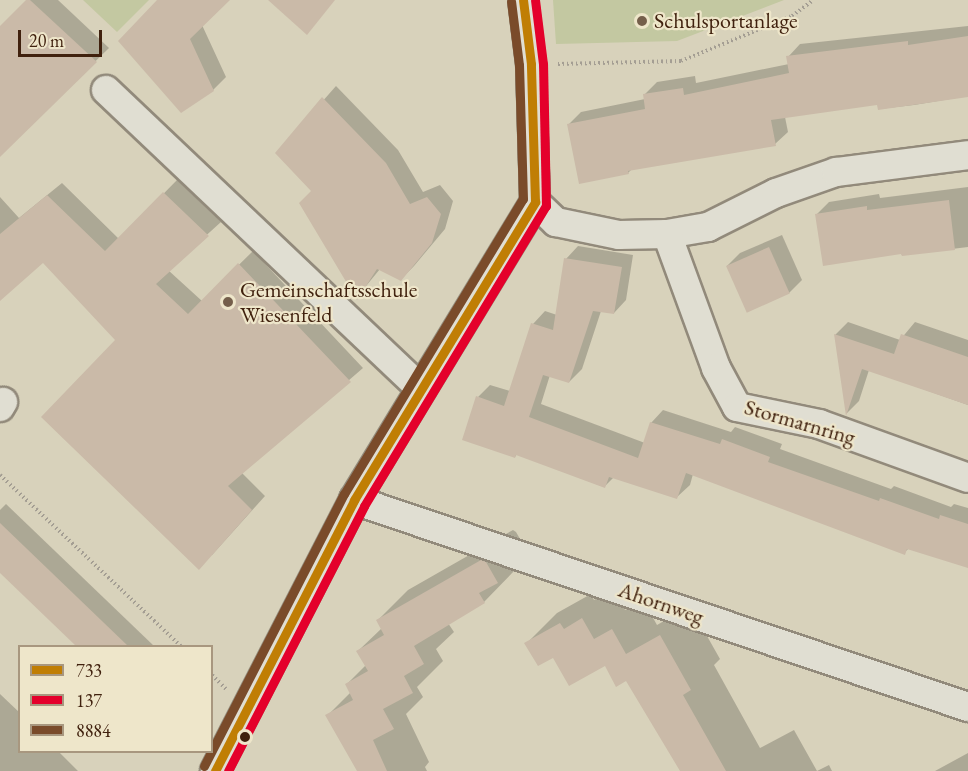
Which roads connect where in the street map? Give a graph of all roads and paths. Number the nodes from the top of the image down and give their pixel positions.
1 (523, 0) edge
2 (813, 0) edge
3 (531, 64) junction
4 (106, 90) dead end
5 (968, 155) edge
6 (535, 202) junction
7 (667, 234) junction
8 (422, 389) junction
9 (0, 475) edge
10 (968, 478) edge
11 (354, 500) junction
12 (180, 645) edge
13 (968, 706) edge
14 (214, 771) edge

1 - 3 street
2 - 3 path
3 - 6 street
4 - 8 street
5 - 7 street
6 - 7 street
6 - 8 street
7 - 10 street, Stormarnring
8 - 11 street
9 - 12 path
11 - 13 street, Ahornweg
11 - 14 street

